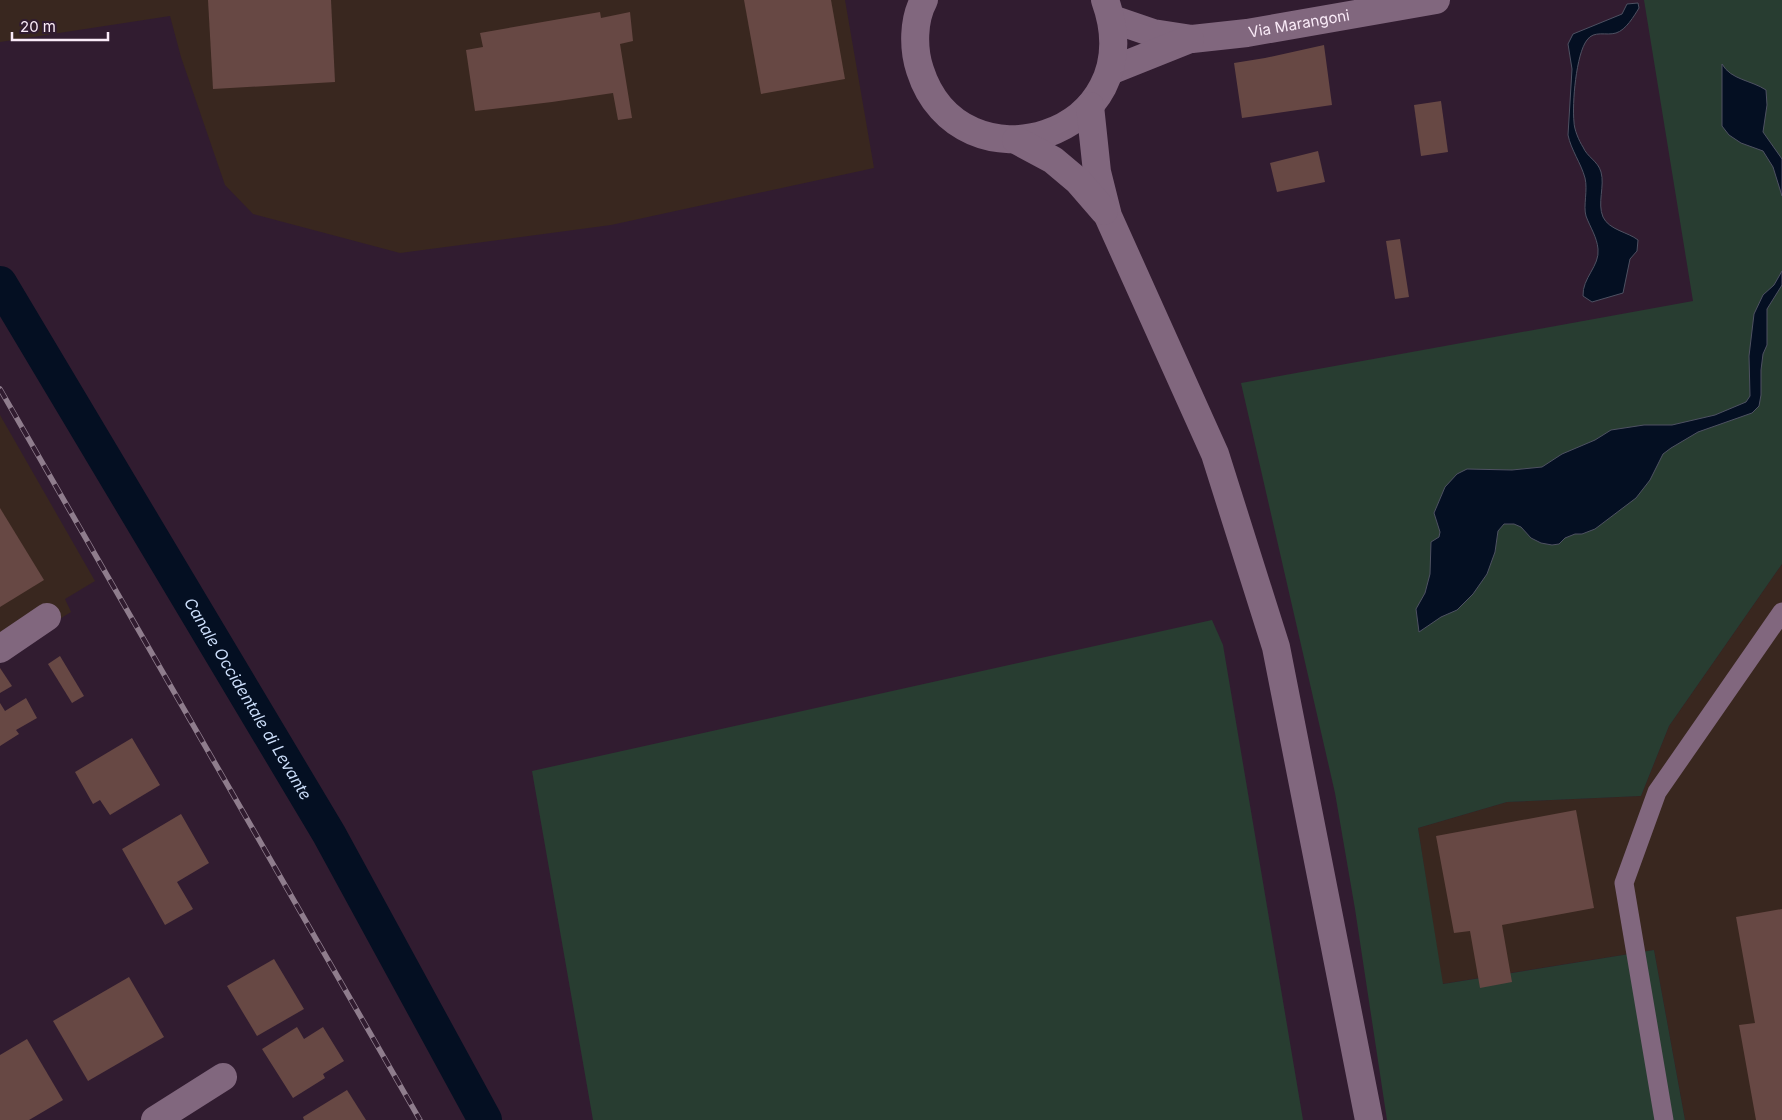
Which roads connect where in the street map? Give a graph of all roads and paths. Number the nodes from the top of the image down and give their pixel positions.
1 (924, 0) edge
2 (1436, 0) edge
3 (1108, 9) edge
4 (1192, 38) junction
5 (1110, 71) junction
6 (1090, 106) junction
7 (1016, 140) junction
8 (1108, 216) junction
9 (1782, 612) edge
10 (47, 617) dead end
11 (0, 649) edge
12 (223, 1077) dead end
13 (155, 1120) edge
14 (1369, 1120) edge
15 (1664, 1120) edge

1 - 7 main road
2 - 4 main road, Via Marangoni
3 - 4 main road, Via Marangoni
3 - 5 main road
4 - 5 main road, Via Marangoni
5 - 6 main road
6 - 7 main road
6 - 8 main road
7 - 8 main road
8 - 14 main road
9 - 15 lane
10 - 11 main road
12 - 13 main road

